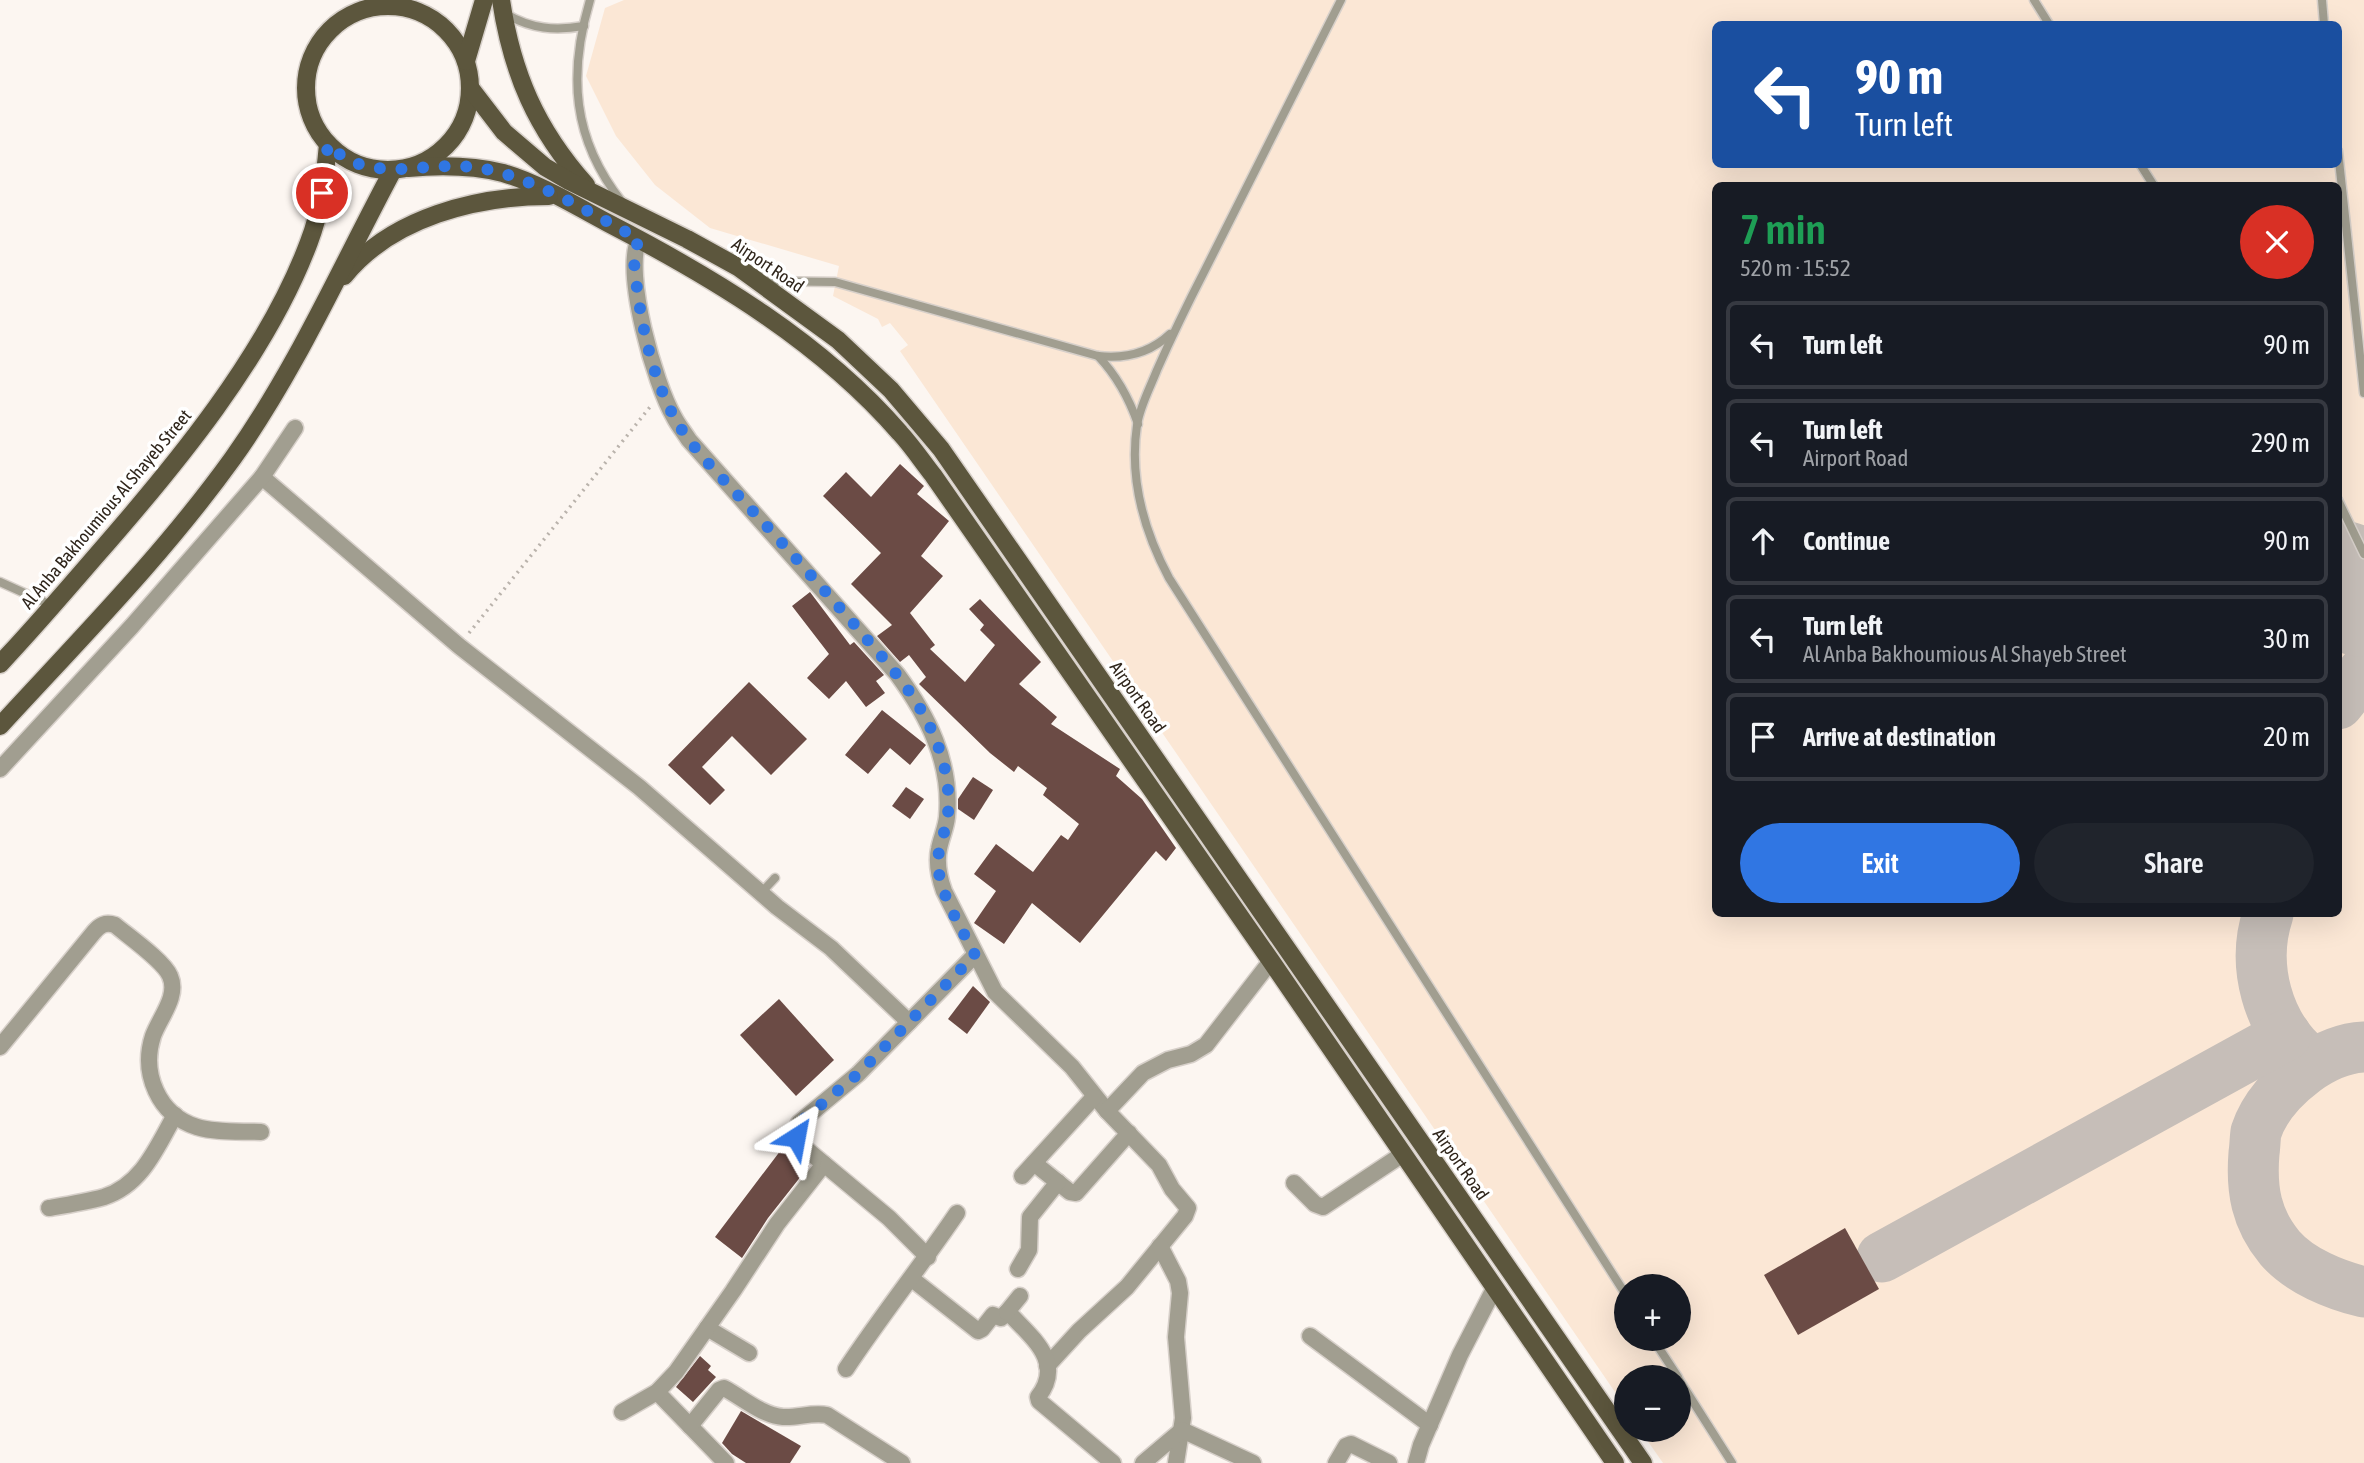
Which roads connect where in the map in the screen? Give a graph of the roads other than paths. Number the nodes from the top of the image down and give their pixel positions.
1 (367, 0) edge
2 (484, 0) edge
3 (590, 0) edge
4 (1341, 0) edge
5 (2034, 0) edge
6 (2322, 0) edge
7 (502, 6) edge
8 (353, 13) junction
9 (2047, 21) edge
10 (2324, 21) edge
11 (583, 26) junction
12 (466, 61) junction
13 (471, 89) junction
14 (328, 144) junction
15 (400, 169) junction
16 (2342, 188) edge
17 (593, 193) junction
18 (554, 196) junction
19 (628, 210) junction
20 (639, 239) junction
21 (759, 281) junction
22 (331, 292) junction
23 (745, 301) junction
24 (1175, 329) junction
25 (1097, 356) junction
26 (2364, 393) edge
27 (1138, 424) junction
28 (295, 428) dead end
29 (262, 477) junction
30 (2342, 508) edge
31 (2364, 554) edge
32 (0, 582) edge
33 (53, 606) junction
34 (0, 664) edge
35 (0, 726) edge
36 (0, 769) edge
37 (775, 878) dead end
38 (761, 893) junction
39 (975, 955) junction
40 (1271, 961) junction
41 (909, 1022) junction
42 (0, 1047) edge
43 (1094, 1097) junction
44 (1107, 1111) junction
45 (175, 1115) junction
46 (261, 1132) dead end
47 (1129, 1133) junction
48 (1403, 1154) junction
49 (1034, 1163) junction
50 (824, 1164) junction
51 (1022, 1176) dead end
52 (1058, 1182) junction
53 (1294, 1183) dead end
54 (49, 1208) dead end
55 (957, 1213) dead end
56 (1160, 1246) junction
57 (928, 1257) junction
58 (1018, 1269) dead end
59 (1614, 1277) edge
60 (912, 1279) junction
61 (1495, 1287) junction
62 (1020, 1296) dead end
63 (1007, 1312) junction
64 (707, 1328) junction
65 (1310, 1336) dead end
66 (749, 1353) dead end
67 (1048, 1366) junction
68 (846, 1368) dead end
69 (657, 1392) junction
70 (1691, 1398) edge
71 (622, 1412) dead end
72 (1430, 1425) junction
73 (690, 1426) junction
74 (1182, 1430) junction
75 (1629, 1443) junction
76 (1612, 1460) edge
77 (726, 1463) edge
78 (902, 1463) edge
79 (1113, 1463) edge
80 (1143, 1463) edge
81 (1176, 1463) edge
82 (1253, 1463) edge
83 (1336, 1463) edge
84 (1389, 1463) edge
85 (1416, 1463) edge
86 (1643, 1463) edge
87 (1732, 1463) edge

1 - 8 main road
2 - 12 main road
3 - 11 lane
4 - 24 lane
5 - 9 lane
6 - 10 lane
7 - 11 lane
7 - 17 main road
8 - 12 main road
8 - 14 main road
11 - 19 lane
12 - 13 main road
13 - 15 main road
13 - 17 main road, Airport Road
14 - 15 main road
14 - 33 main road, Al Anba Bakhoumious Al Shayeb Street
15 - 18 main road
15 - 22 main road
16 - 26 lane
17 - 19 main road, Airport Road
18 - 20 main road
18 - 22 main road
19 - 21 main road, Airport Road
20 - 23 main road
20 - 39 street
21 - 23 main road
21 - 25 lane
21 - 75 main road, Airport Road
22 - 35 main road
23 - 40 main road
24 - 25 lane
24 - 27 lane
25 - 27 lane
27 - 59 lane
28 - 29 street
29 - 36 street
29 - 38 street
30 - 31 lane
32 - 33 lane
33 - 34 main road, Al Anba Bakhoumious Al Shayeb Street
37 - 38 lane
38 - 41 street
39 - 41 street
39 - 43 street
40 - 44 street
40 - 48 main road
41 - 50 street
42 - 45 street
43 - 44 street
43 - 49 street
44 - 47 street
45 - 46 street
45 - 54 street
47 - 52 street
47 - 56 street
48 - 53 street
48 - 61 main road
49 - 51 street
49 - 52 street
50 - 57 street
50 - 64 street
52 - 58 street
55 - 57 street
56 - 67 street
56 - 74 street
57 - 60 street
60 - 63 street
60 - 68 street
61 - 72 street
61 - 76 main road
62 - 63 street
63 - 67 street
64 - 66 street
64 - 69 street
65 - 72 street
67 - 79 street
69 - 71 street
69 - 73 street
70 - 87 lane
72 - 85 street
73 - 77 street
73 - 78 street
74 - 80 street
74 - 81 street
74 - 82 street
75 - 76 main road
75 - 86 main road, Airport Road
83 - 84 street

